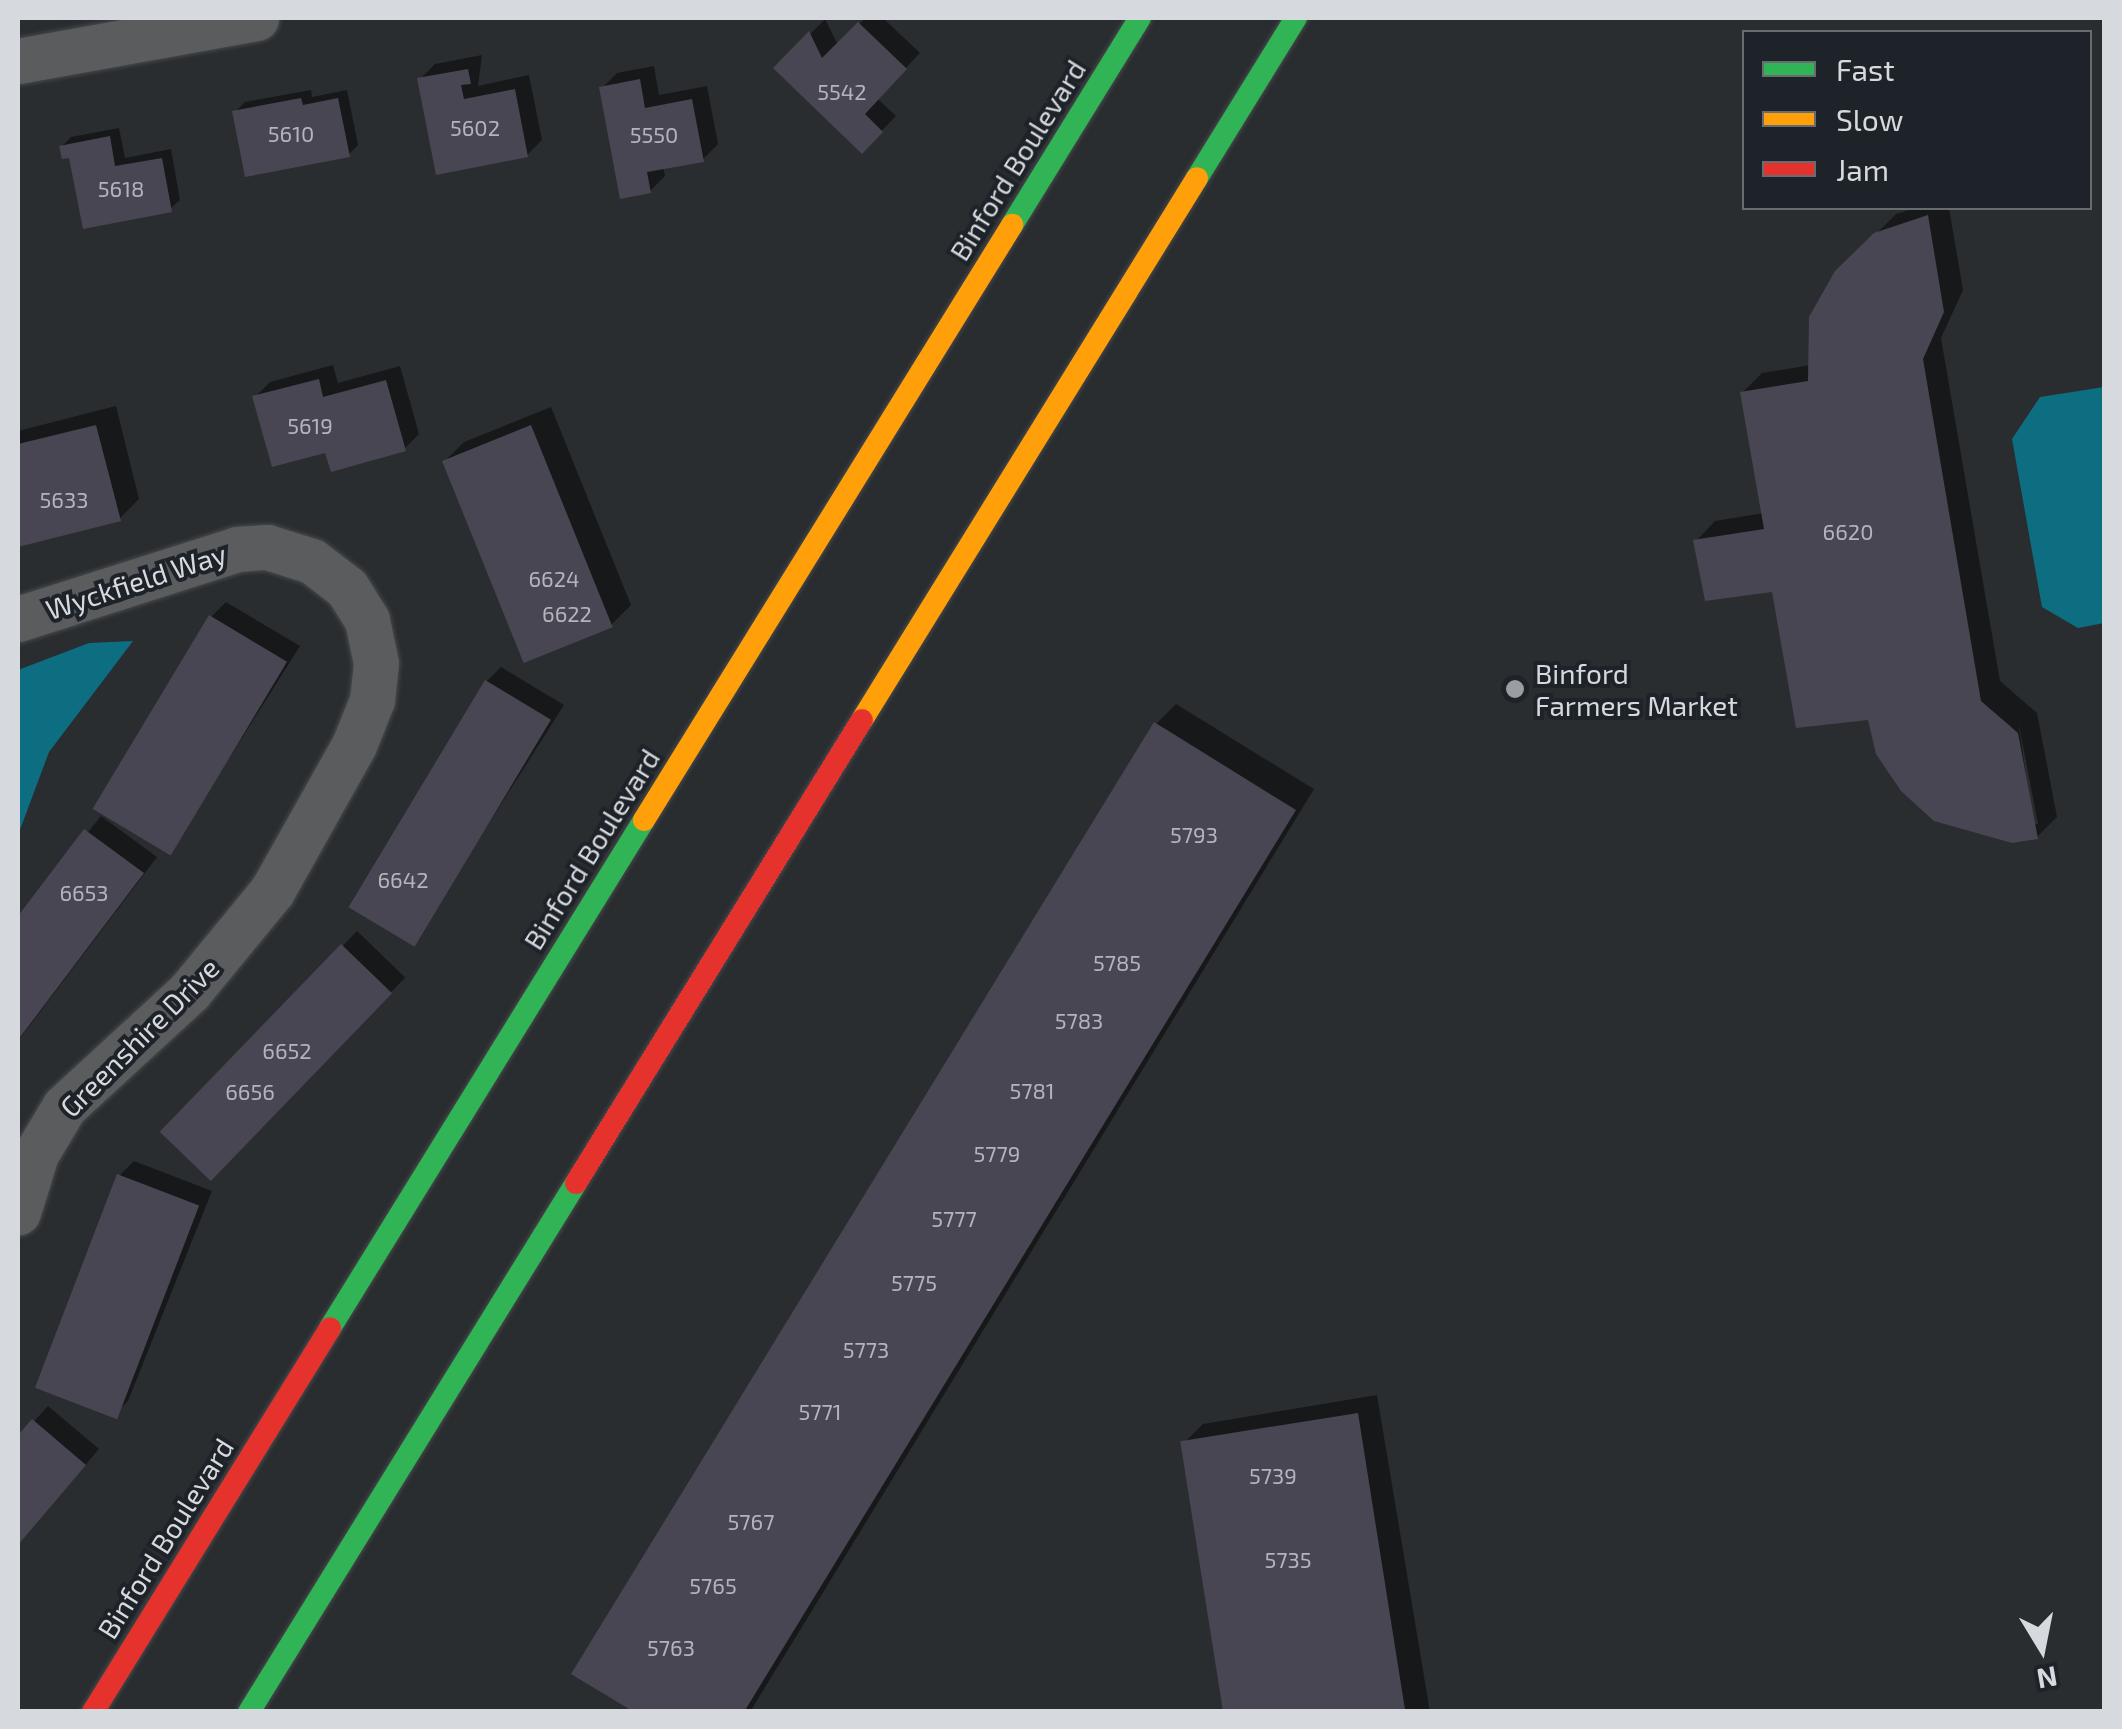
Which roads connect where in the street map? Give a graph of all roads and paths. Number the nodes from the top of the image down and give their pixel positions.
1 (256, 18) edge
2 (1140, 18) edge
3 (1296, 18) edge
4 (18, 61) edge
5 (312, 561) joint
6 (18, 619) edge
7 (18, 1212) edge
8 (93, 1712) edge
9 (250, 1712) edge

1 - 4 street
2 - 8 main road, Binford Boulevard
3 - 9 main road
5 - 6 street, Wyckfield Way
5 - 7 street, Greenshire Drive

